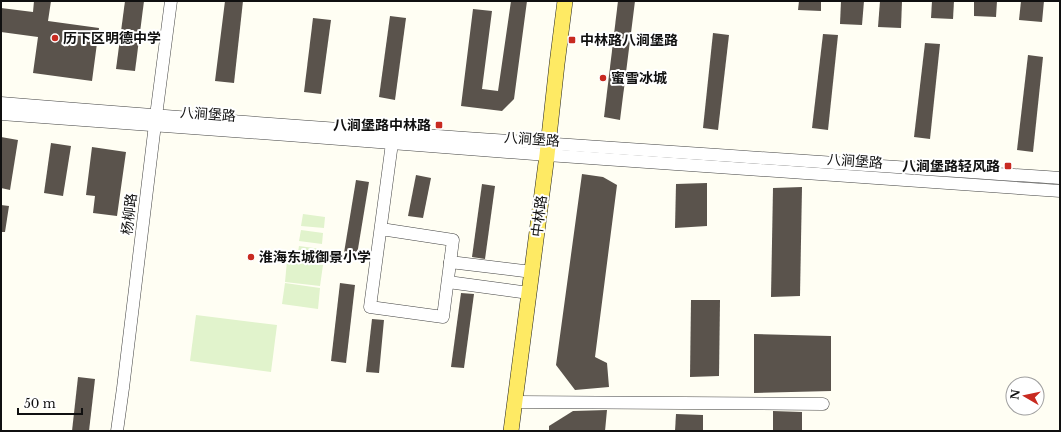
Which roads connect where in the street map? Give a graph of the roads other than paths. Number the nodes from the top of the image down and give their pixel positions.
1 (171, 1) edge
2 (565, 1) edge
3 (1, 103) edge
4 (1, 114) edge
5 (155, 120) junction
6 (392, 143) junction
7 (548, 149) junction
8 (1060, 178) edge
9 (1060, 191) edge
10 (381, 229) junction
11 (450, 262) junction
12 (532, 272) junction
13 (448, 282) junction
14 (529, 293) junction
15 (515, 402) junction
16 (823, 404) dead end
17 (117, 431) edge
18 (511, 431) edge

1 - 5 street, 杨柳路
2 - 7 main road, 中林路
3 - 5 street, 八涧堡路
4 - 5 street, 八涧堡路
5 - 6 street, 八涧堡路
5 - 7 street, 八涧堡路
5 - 17 street, 杨柳路
6 - 7 street, 八涧堡路
6 - 10 street
7 - 8 street, 八涧堡路
7 - 9 street, 八涧堡路
7 - 12 main road, 中林路
10 - 11 street
10 - 13 street
11 - 12 street
11 - 13 street
12 - 14 main road, 中林路
13 - 14 street
14 - 15 main road, 中林路
15 - 16 street
15 - 18 main road, 中林路

